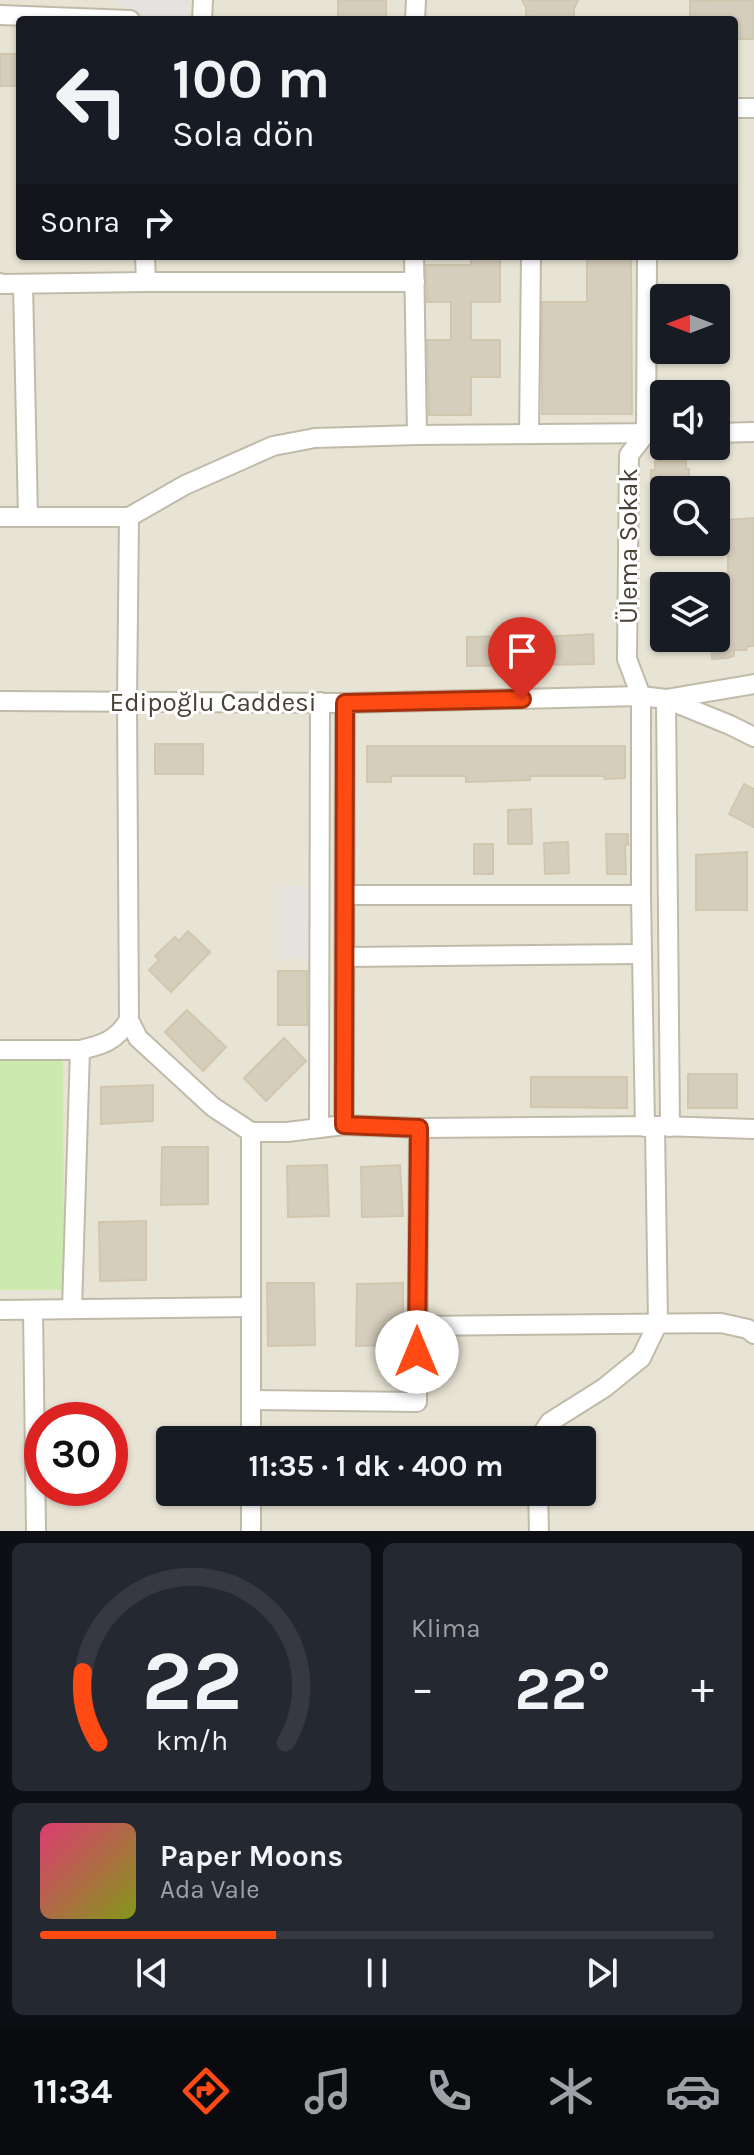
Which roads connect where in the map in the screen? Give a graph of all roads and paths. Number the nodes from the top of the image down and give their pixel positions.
1 (0, 15) edge
2 (27, 16) edge
3 (145, 260) edge
4 (414, 260) edge
5 (531, 260) edge
6 (647, 260) edge
7 (1, 282) edge
8 (146, 282) junction
9 (415, 282) junction
10 (23, 284) junction
11 (653, 380) edge
12 (754, 432) edge
13 (650, 433) edge
14 (730, 433) edge
15 (529, 434) junction
16 (417, 435) junction
17 (650, 437) edge
18 (0, 517) edge
19 (28, 517) junction
20 (129, 517) junction
21 (754, 684) edge
22 (641, 696) junction
23 (666, 699) junction
24 (0, 701) edge
25 (127, 701) junction
26 (320, 702) junction
27 (345, 703) junction
28 (754, 737) edge
29 (345, 895) junction
30 (641, 895) junction
31 (642, 954) junction
32 (346, 957) junction
33 (129, 1020) junction
34 (0, 1050) edge
35 (80, 1050) junction
36 (344, 1125) junction
37 (657, 1127) junction
38 (319, 1128) junction
39 (419, 1128) junction
40 (754, 1129) edge
41 (251, 1132) junction
42 (251, 1307) junction
43 (72, 1309) junction
44 (0, 1310) edge
45 (33, 1310) junction
46 (658, 1323) junction
47 (417, 1326) junction
48 (0, 1328) edge
49 (754, 1334) edge
50 (251, 1400) junction
51 (251, 1426) edge
52 (547, 1426) edge
53 (251, 1506) edge
54 (538, 1506) edge
55 (36, 1531) edge
56 (251, 1531) edge
57 (539, 1531) edge

1 - 2 street
3 - 8 street
4 - 9 street
5 - 15 street
6 - 11 street, Ülema Sokak
7 - 10 street
8 - 9 street
8 - 10 street
9 - 16 street
10 - 19 street
12 - 14 street
13 - 15 street
15 - 16 street
16 - 20 street
17 - 22 street, Ülema Sokak
18 - 19 street
19 - 20 street
20 - 25 street
21 - 23 street
22 - 23 street, Edipoğlu Caddesi
22 - 27 street, Edipoğlu Caddesi
22 - 30 street
23 - 28 street, Edipoğlu Caddesi
23 - 37 street
24 - 25 street, Edipoğlu Caddesi
25 - 26 street, Edipoğlu Caddesi
25 - 33 street
26 - 27 street, Edipoğlu Caddesi
26 - 38 street
27 - 29 street
29 - 30 street
29 - 32 street
30 - 31 street
31 - 32 street
31 - 37 street
32 - 36 street
33 - 35 street
33 - 41 street
34 - 35 street
35 - 43 street
36 - 38 street
36 - 39 street
37 - 39 street
37 - 40 street
37 - 46 street
38 - 41 street
39 - 47 street
41 - 42 street
42 - 43 street
42 - 50 street
43 - 45 street
44 - 45 street
44 - 48 street
45 - 55 street
46 - 47 street
46 - 49 street
46 - 52 street
47 - 50 street
50 - 51 street
53 - 56 street
54 - 57 street

